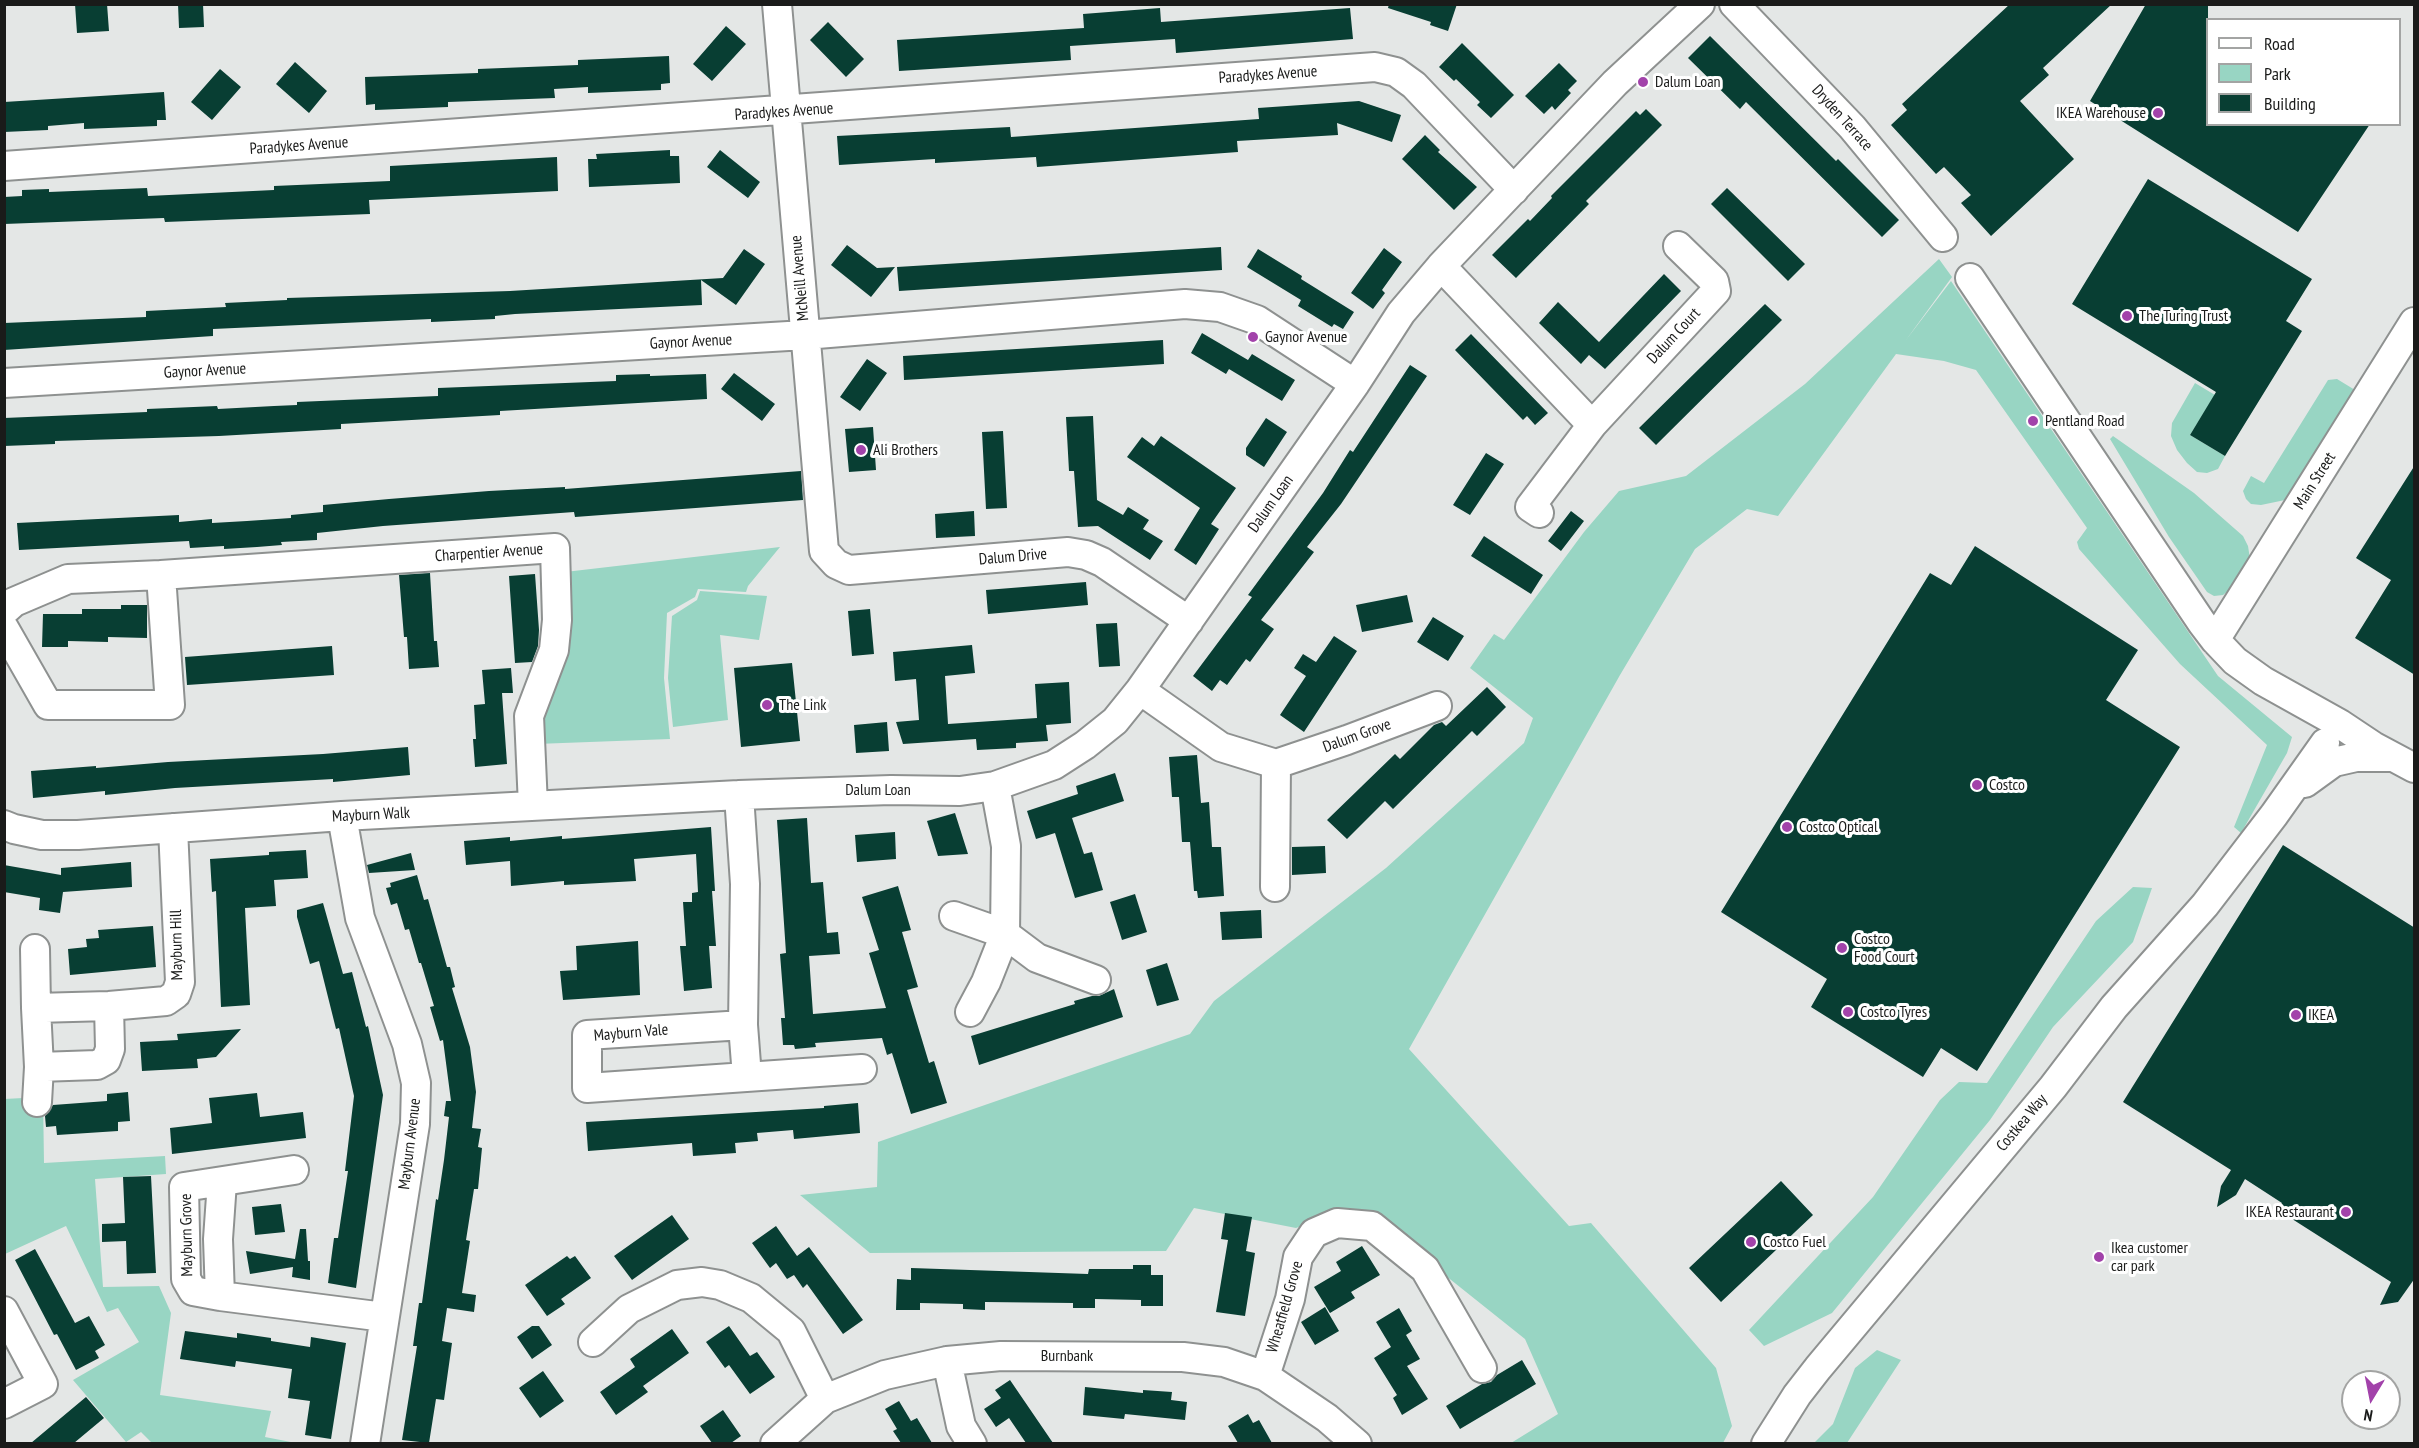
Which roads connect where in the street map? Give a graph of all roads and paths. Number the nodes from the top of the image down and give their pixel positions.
1 (777, 4) edge
2 (1700, 4) edge
3 (1734, 4) edge
4 (787, 111) junction
5 (4, 166) edge
6 (1514, 189) junction
7 (1943, 237) dead end
8 (1678, 246) dead end
9 (1441, 266) junction
10 (1970, 278) dead end
11 (2415, 322) edge
12 (805, 335) junction
13 (4, 383) edge
14 (1355, 384) junction
15 (1592, 425) junction
16 (1539, 513) dead end
17 (825, 551) joint
18 (161, 575) junction
19 (4, 611) edge
20 (1189, 621) junction
21 (4, 628) edge
22 (2216, 640) junction
23 (2263, 681) junction
24 (1140, 690) junction
25 (1437, 706) dead end
26 (2325, 743) junction
27 (2393, 757) edge
28 (1276, 764) junction
29 (995, 786) junction
30 (739, 795) junction
31 (2281, 805) junction
32 (533, 806) junction
33 (342, 816) junction
34 (4, 825) edge
35 (173, 828) junction
36 (1275, 887) dead end
37 (954, 916) dead end
38 (1005, 934) junction
39 (34, 949) dead end
40 (1096, 980) dead end
41 (109, 1006) junction
42 (36, 1008) junction
43 (970, 1012) dead end
44 (743, 1025) junction
45 (39, 1067) junction
46 (862, 1069) dead end
47 (747, 1077) junction
48 (37, 1102) dead end
49 (294, 1170) dead end
50 (222, 1182) junction
51 (220, 1296) junction
52 (4, 1311) edge
53 (384, 1317) junction
54 (593, 1342) dead end
55 (947, 1361) junction
56 (1482, 1368) dead end
57 (1265, 1376) junction
58 (825, 1399) junction
59 (4, 1404) edge
60 (364, 1443) edge
61 (775, 1443) edge
62 (972, 1443) edge
63 (1357, 1443) edge
64 (1766, 1443) edge

1 - 4 street, McNeill Avenue
2 - 6 street, Dalum Loan
3 - 7 street, Dryden Terrace
4 - 5 street, Paradykes Avenue
4 - 6 street, Paradykes Avenue
4 - 12 street, McNeill Avenue
6 - 9 street, Dalum Loan
8 - 15 street, Dalum Court
9 - 14 street, Dalum Loan
9 - 15 street
10 - 22 street
11 - 22 street, Main Street
12 - 13 street, Gaynor Avenue
12 - 14 street, Gaynor Avenue
12 - 17 street, McNeill Avenue
14 - 20 street, Dalum Loan
15 - 16 street, Dalum Court
17 - 20 street, Dalum Drive
18 - 19 street, Charpentier Avenue
18 - 21 street
18 - 32 street, Charpentier Avenue
20 - 24 street, Dalum Loan
22 - 23 street
23 - 26 street
23 - 27 street
24 - 28 street
24 - 29 street, Dalum Loan
25 - 28 street, Dalum Grove
26 - 27 street
26 - 31 street, Costkea Way
27 - 31 street, Costkea Way
28 - 36 street
29 - 30 street, Dalum Loan
29 - 38 street
30 - 32 street, Mayburn Walk
30 - 44 street
31 - 64 street, Costkea Way
32 - 33 street, Mayburn Walk
33 - 35 street, Mayburn Walk
33 - 53 street, Mayburn Avenue
34 - 35 street, Mayburn Walk
35 - 41 street, Mayburn Hill
37 - 38 street
38 - 40 street
38 - 43 street
39 - 42 street
41 - 42 street, Mayburn Hill
41 - 45 street
42 - 45 street
44 - 47 street
44 - 47 street, Mayburn Vale
45 - 48 street
46 - 47 street, Mayburn Vale
49 - 50 street, Mayburn Grove
50 - 51 street, Mayburn Grove
50 - 51 street, Mayburn Grove
51 - 53 street, Mayburn Grove
52 - 59 street
53 - 60 street, Mayburn Avenue
54 - 58 street
55 - 57 street, Burnbank
55 - 58 street, Burnbank
55 - 62 street
56 - 57 street, Wheatfield Grove
57 - 63 street, Burnbank
58 - 61 street, Burnbank

